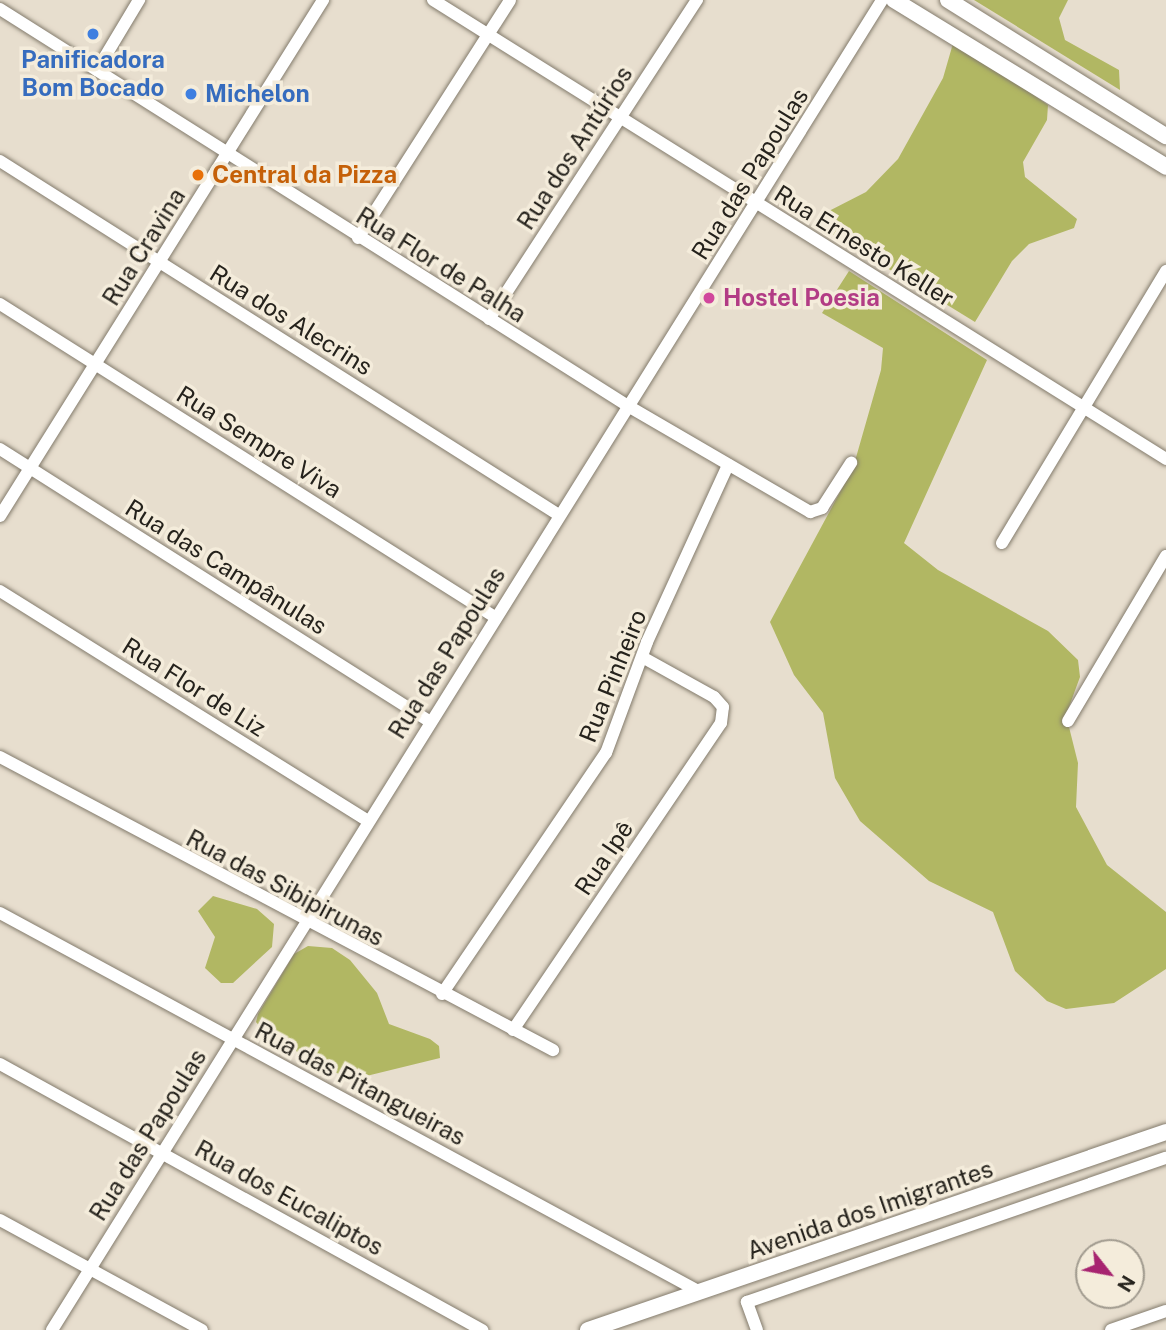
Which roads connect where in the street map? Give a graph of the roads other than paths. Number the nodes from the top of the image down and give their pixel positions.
1 (139, 0) edge
2 (323, 0) edge
3 (433, 0) edge
4 (510, 0) edge
5 (696, 0) edge
6 (882, 0) edge
7 (894, 0) edge
8 (948, 0) edge
9 (0, 9) edge
10 (488, 34) junction
11 (97, 70) junction
12 (621, 118) junction
13 (1166, 136) edge
14 (227, 155) junction
15 (0, 161) edge
16 (1166, 167) edge
17 (757, 204) junction
18 (358, 238) junction
19 (159, 261) junction
20 (1166, 271) edge
21 (0, 304) edge
22 (489, 319) junction
23 (95, 363) junction
24 (628, 406) junction
25 (1084, 407) junction
26 (0, 449) edge
27 (1166, 459) edge
28 (851, 463) dead end
29 (727, 465) junction
30 (30, 468) junction
31 (559, 515) junction
32 (0, 516) edge
33 (1002, 543) dead end
34 (1166, 556) edge
35 (0, 591) edge
36 (495, 617) junction
37 (642, 657) junction
38 (429, 721) junction
39 (1068, 721) dead end
40 (0, 757) edge
41 (366, 820) junction
42 (0, 913) edge
43 (305, 924) junction
44 (442, 994) junction
45 (513, 1030) junction
46 (233, 1039) junction
47 (553, 1050) dead end
48 (0, 1064) edge
49 (1166, 1132) edge
50 (163, 1152) junction
51 (1166, 1158) edge
52 (0, 1220) edge
53 (90, 1269) junction
54 (700, 1292) junction
55 (1166, 1311) edge
56 (52, 1330) edge
57 (202, 1330) edge
58 (482, 1330) edge
59 (588, 1330) edge
60 (757, 1330) edge
61 (1111, 1330) edge

1 - 11 street
2 - 14 street, Rua Cravina
3 - 10 street, Rua Ernesto Keller
4 - 10 street
5 - 12 street, Rua dos Antúrios
6 - 17 street, Rua das Papoulas
7 - 16 street
8 - 13 street
9 - 11 street, Rua Flor de Palha
10 - 12 street, Rua Ernesto Keller
10 - 18 street
11 - 14 street, Rua Flor de Palha
12 - 17 street, Rua Ernesto Keller
12 - 22 street, Rua dos Antúrios
14 - 18 street, Rua Flor de Palha
14 - 19 street, Rua Cravina
15 - 19 street, Rua dos Alecrins
17 - 24 street, Rua das Papoulas
17 - 25 street, Rua Ernesto Keller
18 - 22 street, Rua Flor de Palha
19 - 23 street, Rua Cravina
19 - 31 street, Rua dos Alecrins
20 - 25 street
21 - 23 street, Rua Sempre Viva
22 - 24 street, Rua Flor de Palha
23 - 30 street, Rua Cravina
23 - 36 street, Rua Sempre Viva
24 - 29 street, Rua Flor de Palha
24 - 31 street, Rua das Papoulas
25 - 27 street, Rua Ernesto Keller
25 - 33 street
26 - 30 street, Rua das Campânulas
28 - 29 street, Rua Flor de Palha
29 - 37 street, Rua Pinheiro
30 - 32 street, Rua Cravina
30 - 38 street, Rua das Campânulas
31 - 36 street, Rua das Papoulas
34 - 39 street
35 - 41 street, Rua Flor de Liz
36 - 38 street, Rua das Papoulas
37 - 44 street, Rua Pinheiro
37 - 45 street, Rua Ipê
38 - 41 street, Rua das Papoulas
40 - 43 street, Rua das Sibipirunas
41 - 43 street, Rua das Papoulas
42 - 46 street, Rua das Pitangueiras
43 - 44 street, Rua das Sibipirunas
43 - 46 street, Rua das Papoulas
44 - 45 street, Rua das Sibipirunas
45 - 47 street, Rua das Sibipirunas
46 - 50 street, Rua das Papoulas
46 - 54 street, Rua das Pitangueiras
48 - 50 street, Rua dos Eucaliptos
49 - 54 street, Avenida dos Imigrantes
50 - 53 street, Rua das Papoulas
50 - 58 street, Rua dos Eucaliptos
51 - 60 street
52 - 53 street
53 - 56 street, Rua das Papoulas
53 - 57 street
54 - 59 street, Avenida dos Imigrantes
55 - 61 street

